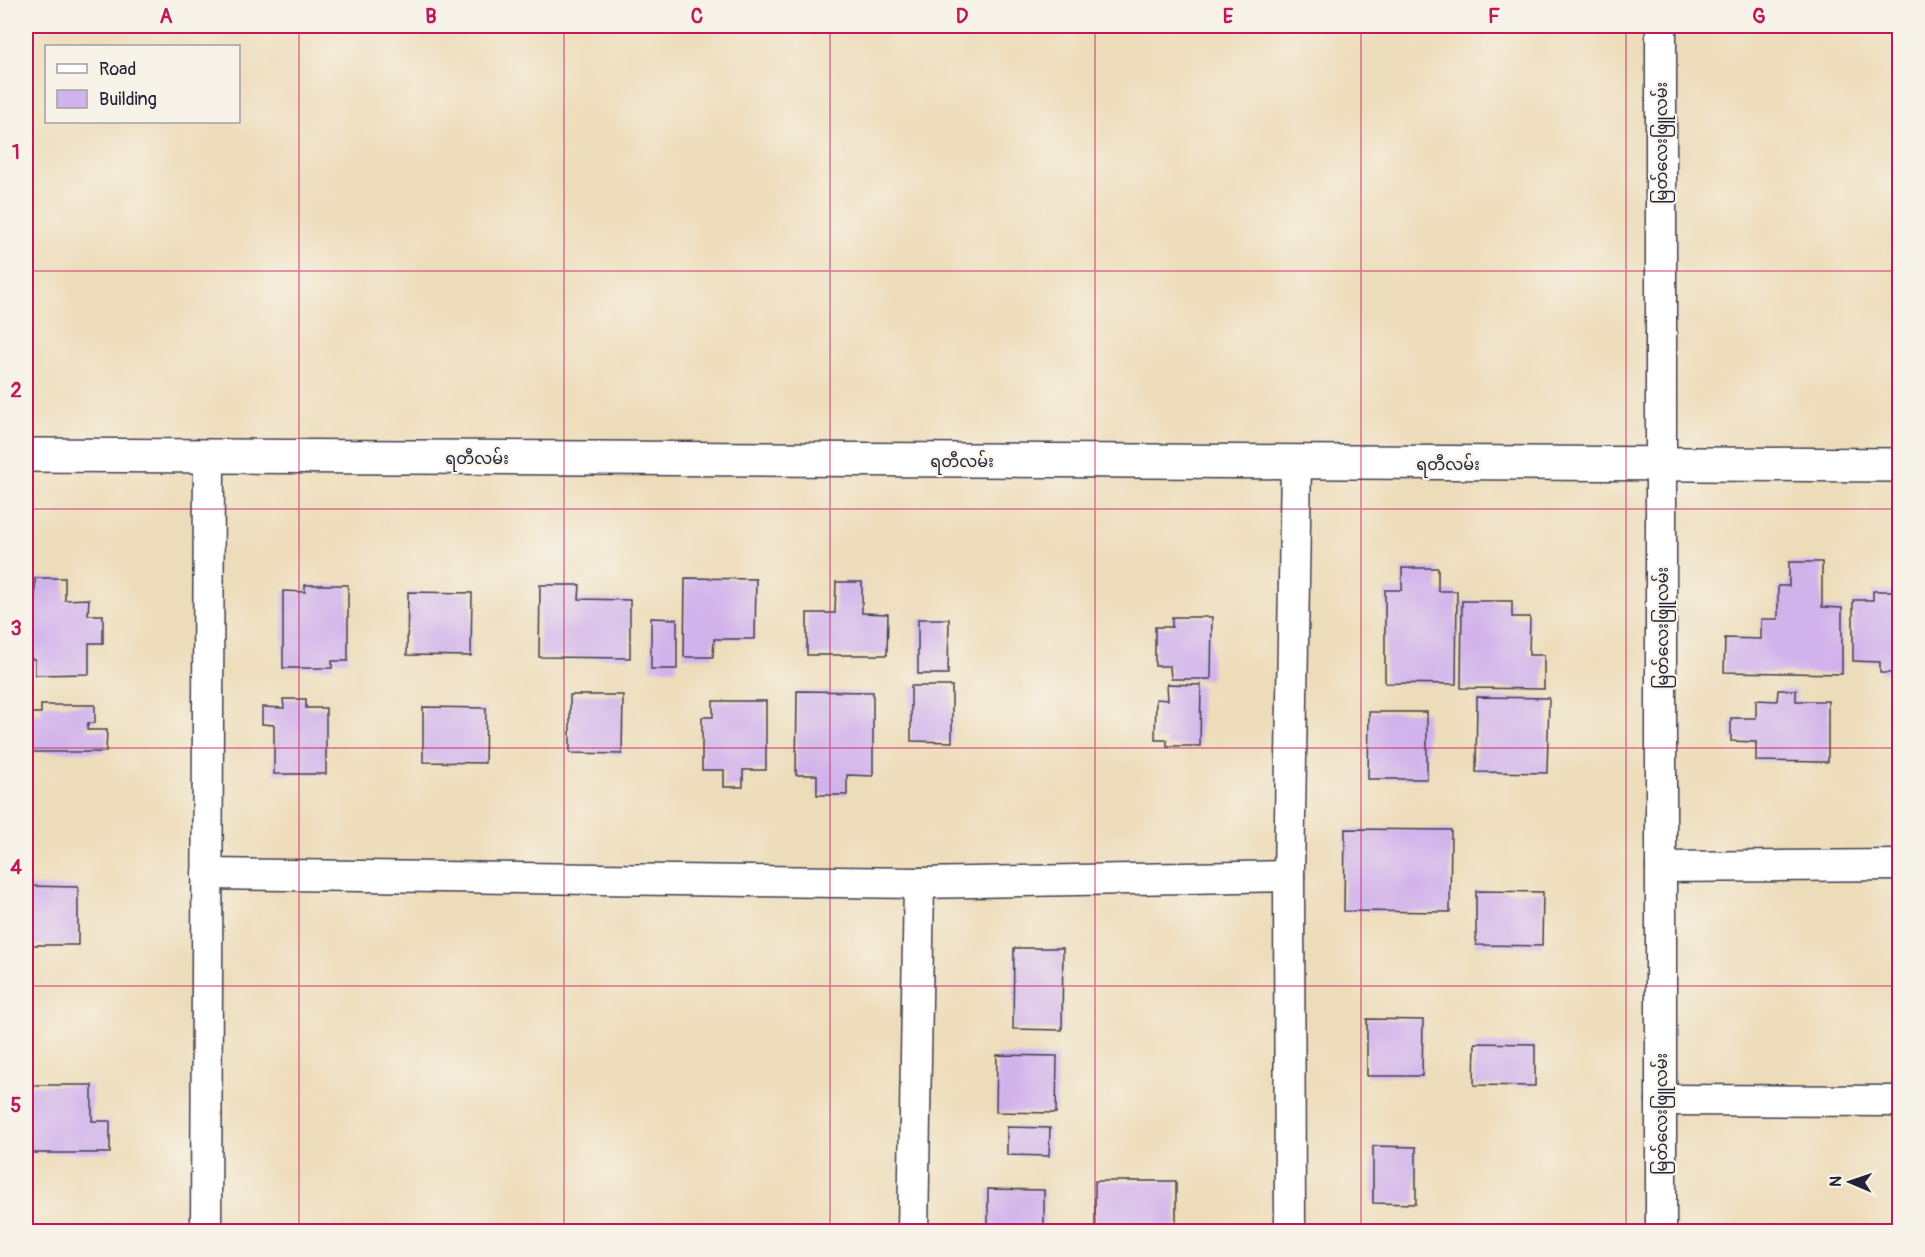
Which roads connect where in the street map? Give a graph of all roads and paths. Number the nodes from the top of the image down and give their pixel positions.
1 (1661, 26) edge
2 (26, 455) edge
3 (209, 456) junction
4 (1296, 463) junction
5 (1662, 465) junction
6 (1899, 465) edge
7 (1899, 866) edge
8 (1661, 867) junction
9 (207, 874) junction
10 (1289, 876) junction
11 (919, 883) junction
12 (1661, 1100) junction
13 (1899, 1101) edge
14 (206, 1232) edge
15 (913, 1232) edge
16 (1290, 1232) edge
17 (1661, 1232) edge

1 - 5 street, မြတ်လေးဖြူလမ်း
2 - 3 street, ရတီလမ်း
3 - 4 street, ရတီလမ်း
3 - 9 street
4 - 5 street, ရတီလမ်း
4 - 10 street
5 - 6 street, ရတီလမ်း
5 - 8 street, မြတ်လေးဖြူလမ်း
7 - 8 street
8 - 12 street, မြတ်လေးဖြူလမ်း
9 - 11 street
9 - 14 street
10 - 11 street
10 - 16 street
11 - 15 street
12 - 13 street
12 - 17 street, မြတ်လေးဖြူလမ်း

